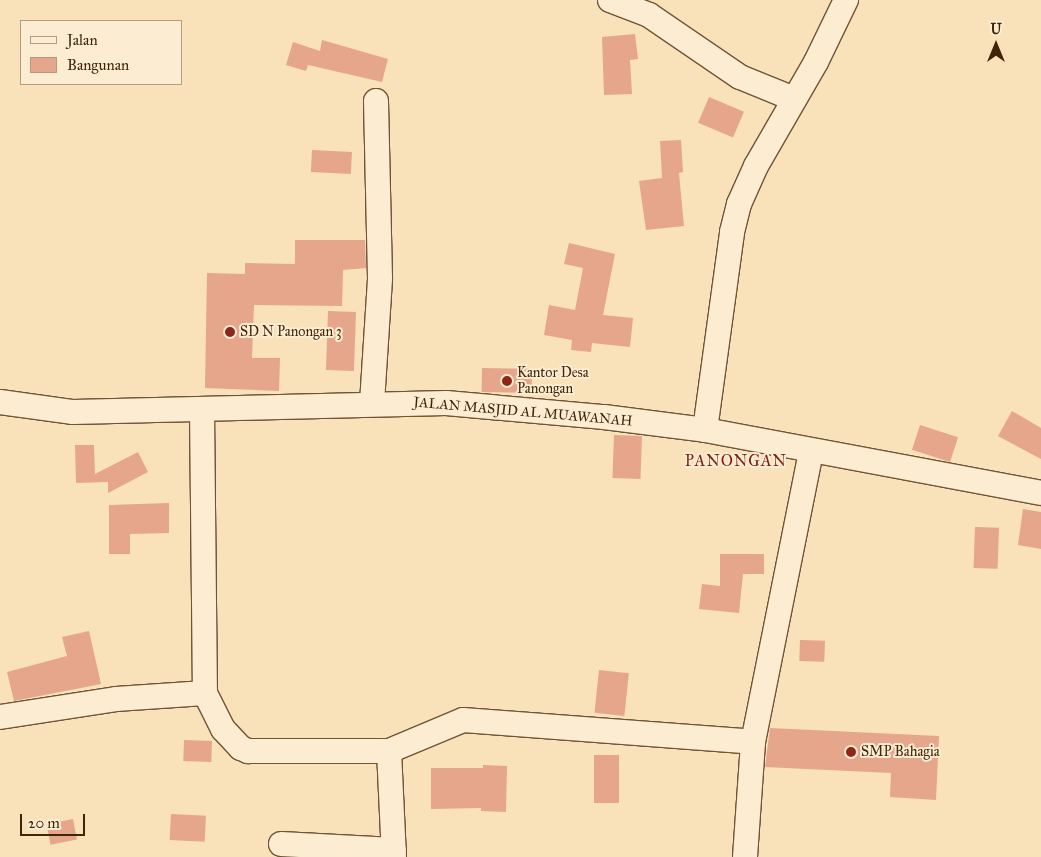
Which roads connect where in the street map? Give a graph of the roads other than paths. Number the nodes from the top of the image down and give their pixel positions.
1 (610, 0) edge
2 (846, 0) edge
3 (794, 99) junction
4 (376, 101) dead end
5 (0, 402) edge
6 (372, 403) junction
7 (202, 410) junction
8 (705, 430) junction
9 (811, 452) junction
10 (1041, 493) edge
11 (205, 693) junction
12 (0, 717) edge
13 (754, 742) junction
14 (389, 751) junction
15 (281, 844) dead end
16 (394, 854) edge
17 (745, 857) edge

1 - 3 street
2 - 3 street
3 - 8 street
4 - 6 street
5 - 7 street, JALAN MASJID AL MUAWANAH
6 - 7 street, JALAN MASJID AL MUAWANAH
6 - 8 street, JALAN MASJID AL MUAWANAH
7 - 11 street
8 - 9 street, JALAN MASJID AL MUAWANAH
9 - 10 street, JALAN MASJID AL MUAWANAH
9 - 13 street
11 - 12 street
11 - 14 street
13 - 14 street
13 - 17 street
14 - 16 street
15 - 16 street

